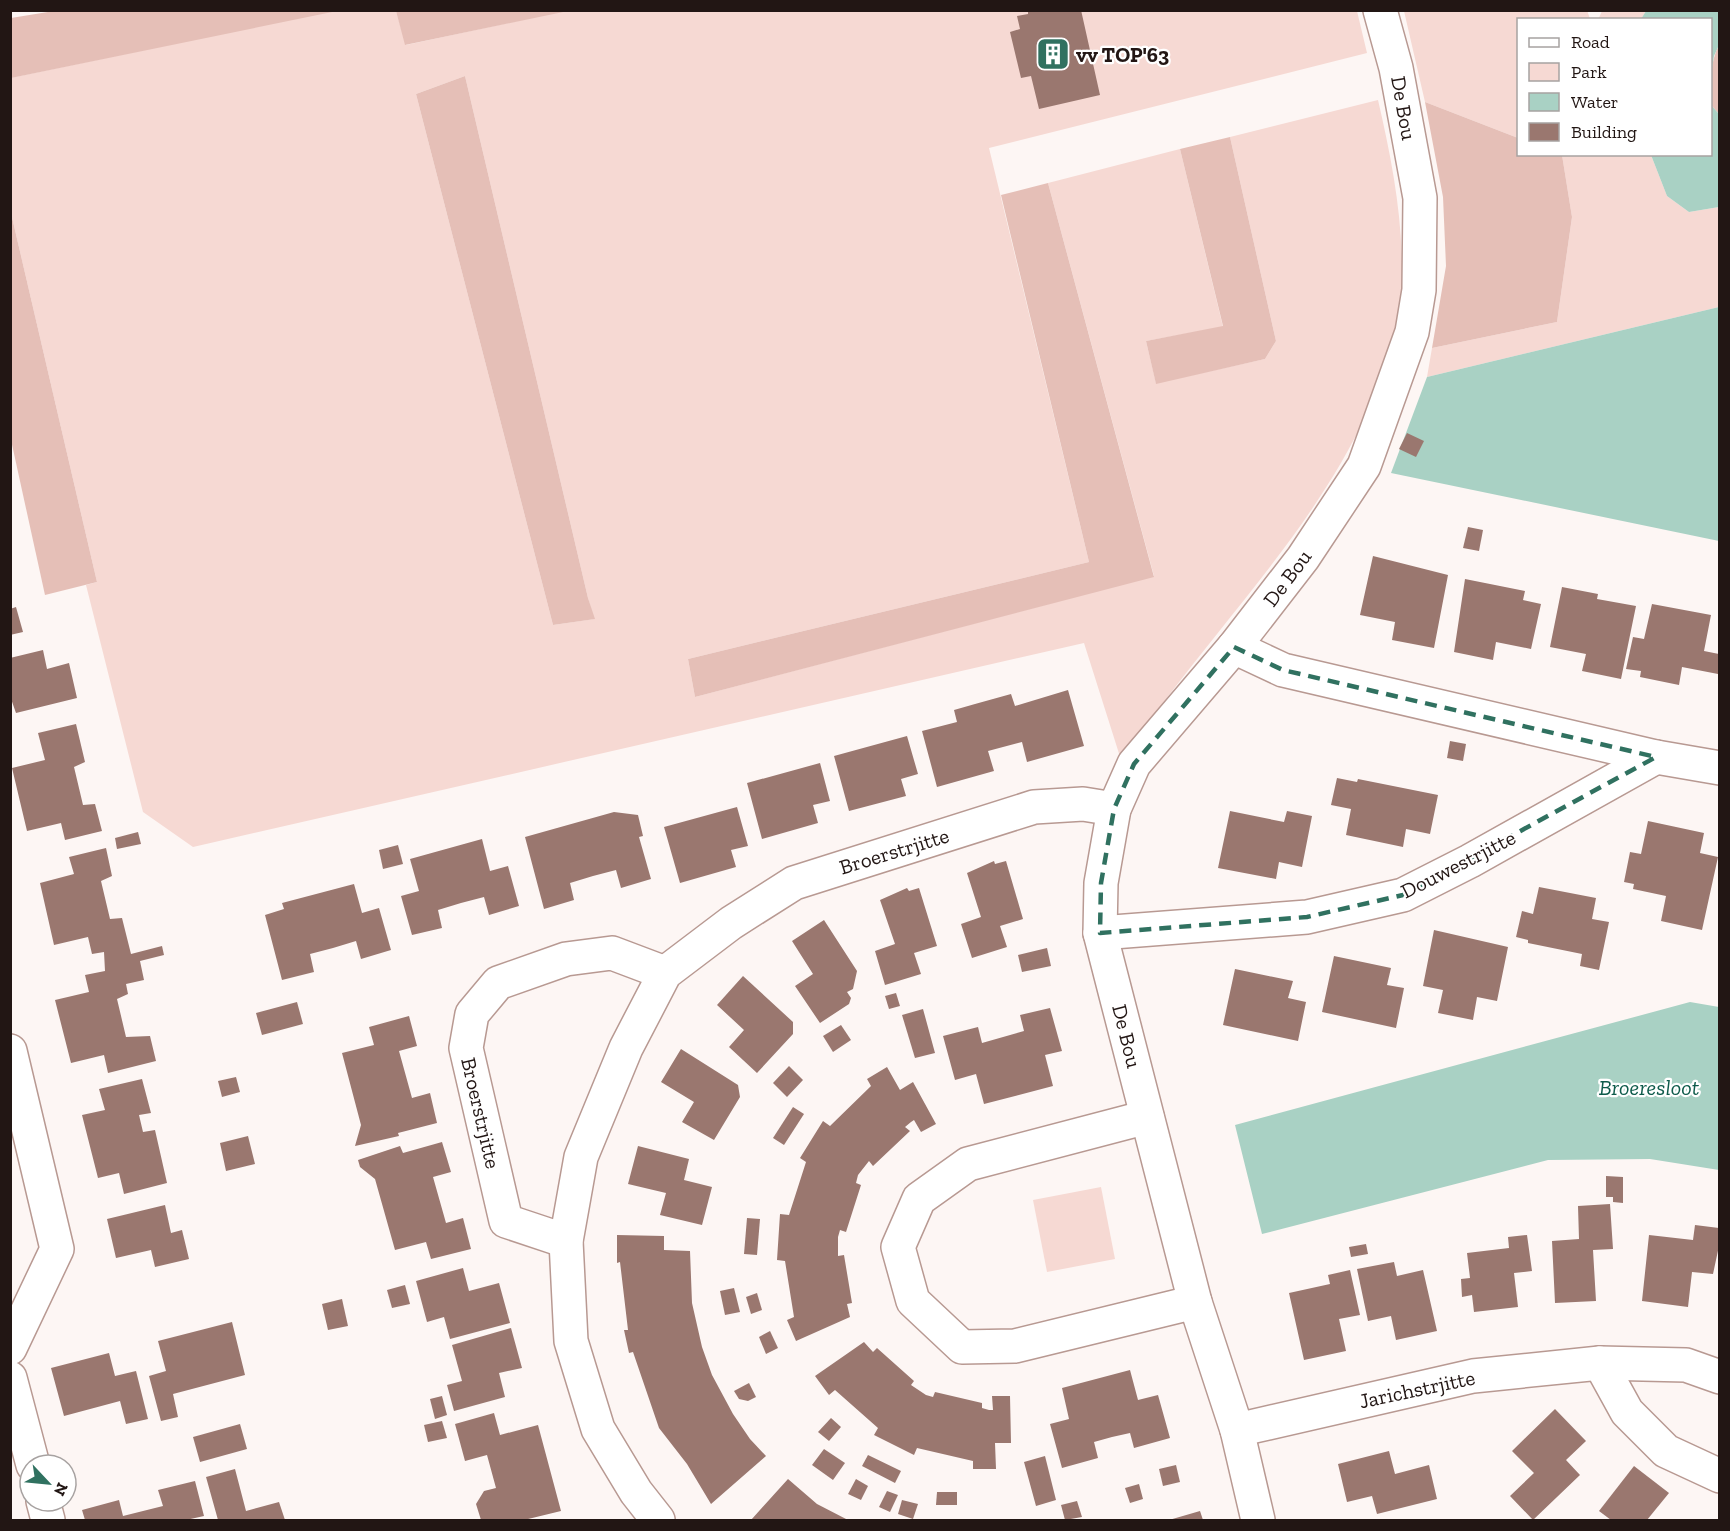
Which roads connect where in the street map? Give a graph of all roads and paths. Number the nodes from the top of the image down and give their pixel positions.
1 (1380, 10) edge
2 (1234, 647) junction
3 (1656, 757) junction
4 (1719, 768) edge
5 (1114, 809) junction
6 (1100, 933) junction
7 (665, 973) junction
8 (10, 1051) edge
9 (1148, 1117) junction
10 (566, 1241) junction
11 (1195, 1302) junction
12 (10, 1348) edge
13 (1600, 1364) junction
14 (1719, 1377) edge
15 (10, 1378) edge
16 (1237, 1430) junction
17 (30, 1453) edge
18 (1719, 1476) edge
19 (658, 1521) edge
20 (1258, 1521) edge

1 - 2 street, De Bou
2 - 3 street
2 - 5 street, De Bou
3 - 4 street
3 - 6 street, Douwestrjitte
5 - 6 street, De Bou
5 - 7 street, Broerstrjitte
6 - 9 street, De Bou
7 - 10 street, Broerstrjitte
7 - 10 street, Broerstrjitte
8 - 12 street
9 - 11 street, De Bou
9 - 11 street
10 - 19 street, Broerstrjitte
11 - 16 street, De Bou
13 - 14 street, Jarichstrjitte
13 - 16 street, Jarichstrjitte
13 - 18 street
15 - 17 street
16 - 20 street, De Bou

